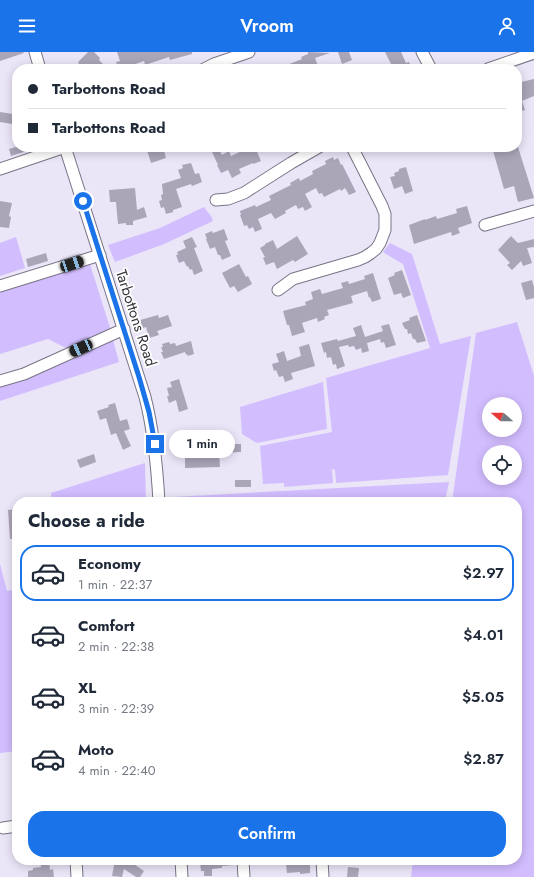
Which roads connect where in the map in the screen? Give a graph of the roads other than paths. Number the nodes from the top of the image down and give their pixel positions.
1 (35, 52) edge
2 (249, 52) edge
3 (422, 52) edge
4 (534, 53) edge
5 (39, 64) edge
6 (214, 64) edge
7 (428, 64) edge
8 (502, 64) edge
9 (50, 152) edge
10 (67, 152) edge
11 (310, 152) edge
12 (355, 152) edge
13 (0, 169) edge
14 (216, 200) dead end
15 (534, 210) edge
16 (484, 225) dead end
17 (100, 255) junction
18 (0, 286) edge
19 (278, 290) dead end
20 (124, 329) junction
21 (0, 381) edge
22 (159, 497) edge
23 (12, 827) edge
24 (3, 828) dead end
25 (76, 865) edge
26 (181, 865) edge
27 (243, 865) edge
28 (322, 865) edge
29 (77, 877) edge
30 (182, 877) edge
31 (244, 877) edge
32 (323, 877) edge

1 - 5 street
2 - 6 street
3 - 7 street
4 - 8 street
9 - 13 street
10 - 17 street, Tarbottons Road
11 - 14 street
12 - 19 street
15 - 16 street
17 - 18 street
17 - 20 street, Tarbottons Road
20 - 21 street
20 - 22 street, Tarbottons Road
23 - 24 street
25 - 29 street
26 - 30 street
27 - 31 street
28 - 32 street

